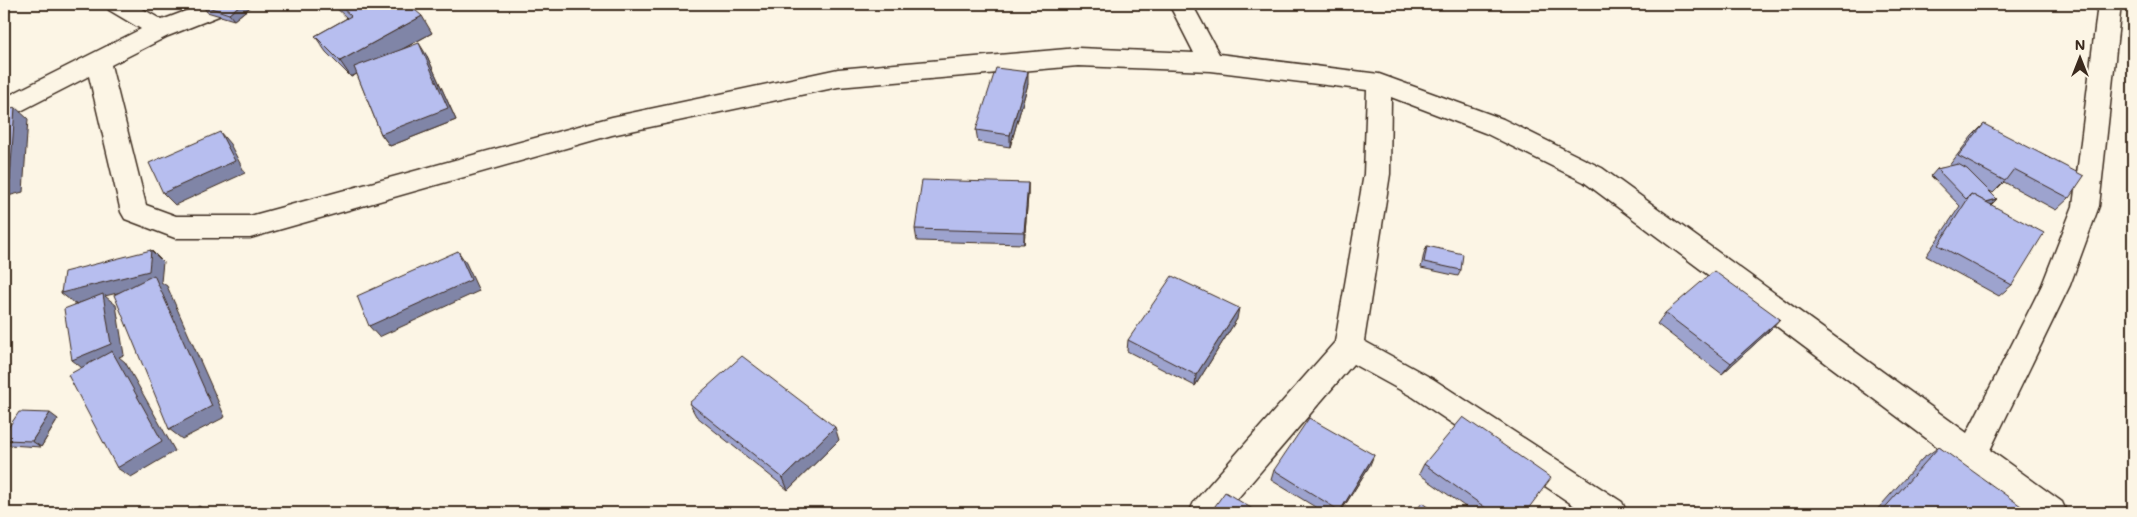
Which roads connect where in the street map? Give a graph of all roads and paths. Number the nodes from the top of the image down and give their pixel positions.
1 (117, 4) edge
2 (226, 4) edge
3 (1181, 4) edge
4 (2110, 4) edge
5 (160, 30) junction
6 (98, 62) junction
7 (1211, 62) junction
8 (1379, 83) junction
9 (4, 109) edge
10 (1350, 347) junction
11 (1972, 454) junction
12 (1225, 504) edge
13 (1611, 513) edge
14 (2051, 513) edge

1 - 5 street
2 - 5 street
3 - 7 street
4 - 11 street
5 - 6 street
6 - 7 street
6 - 9 street
7 - 8 street
8 - 10 street
8 - 11 street
10 - 12 street
10 - 13 street
11 - 14 street

